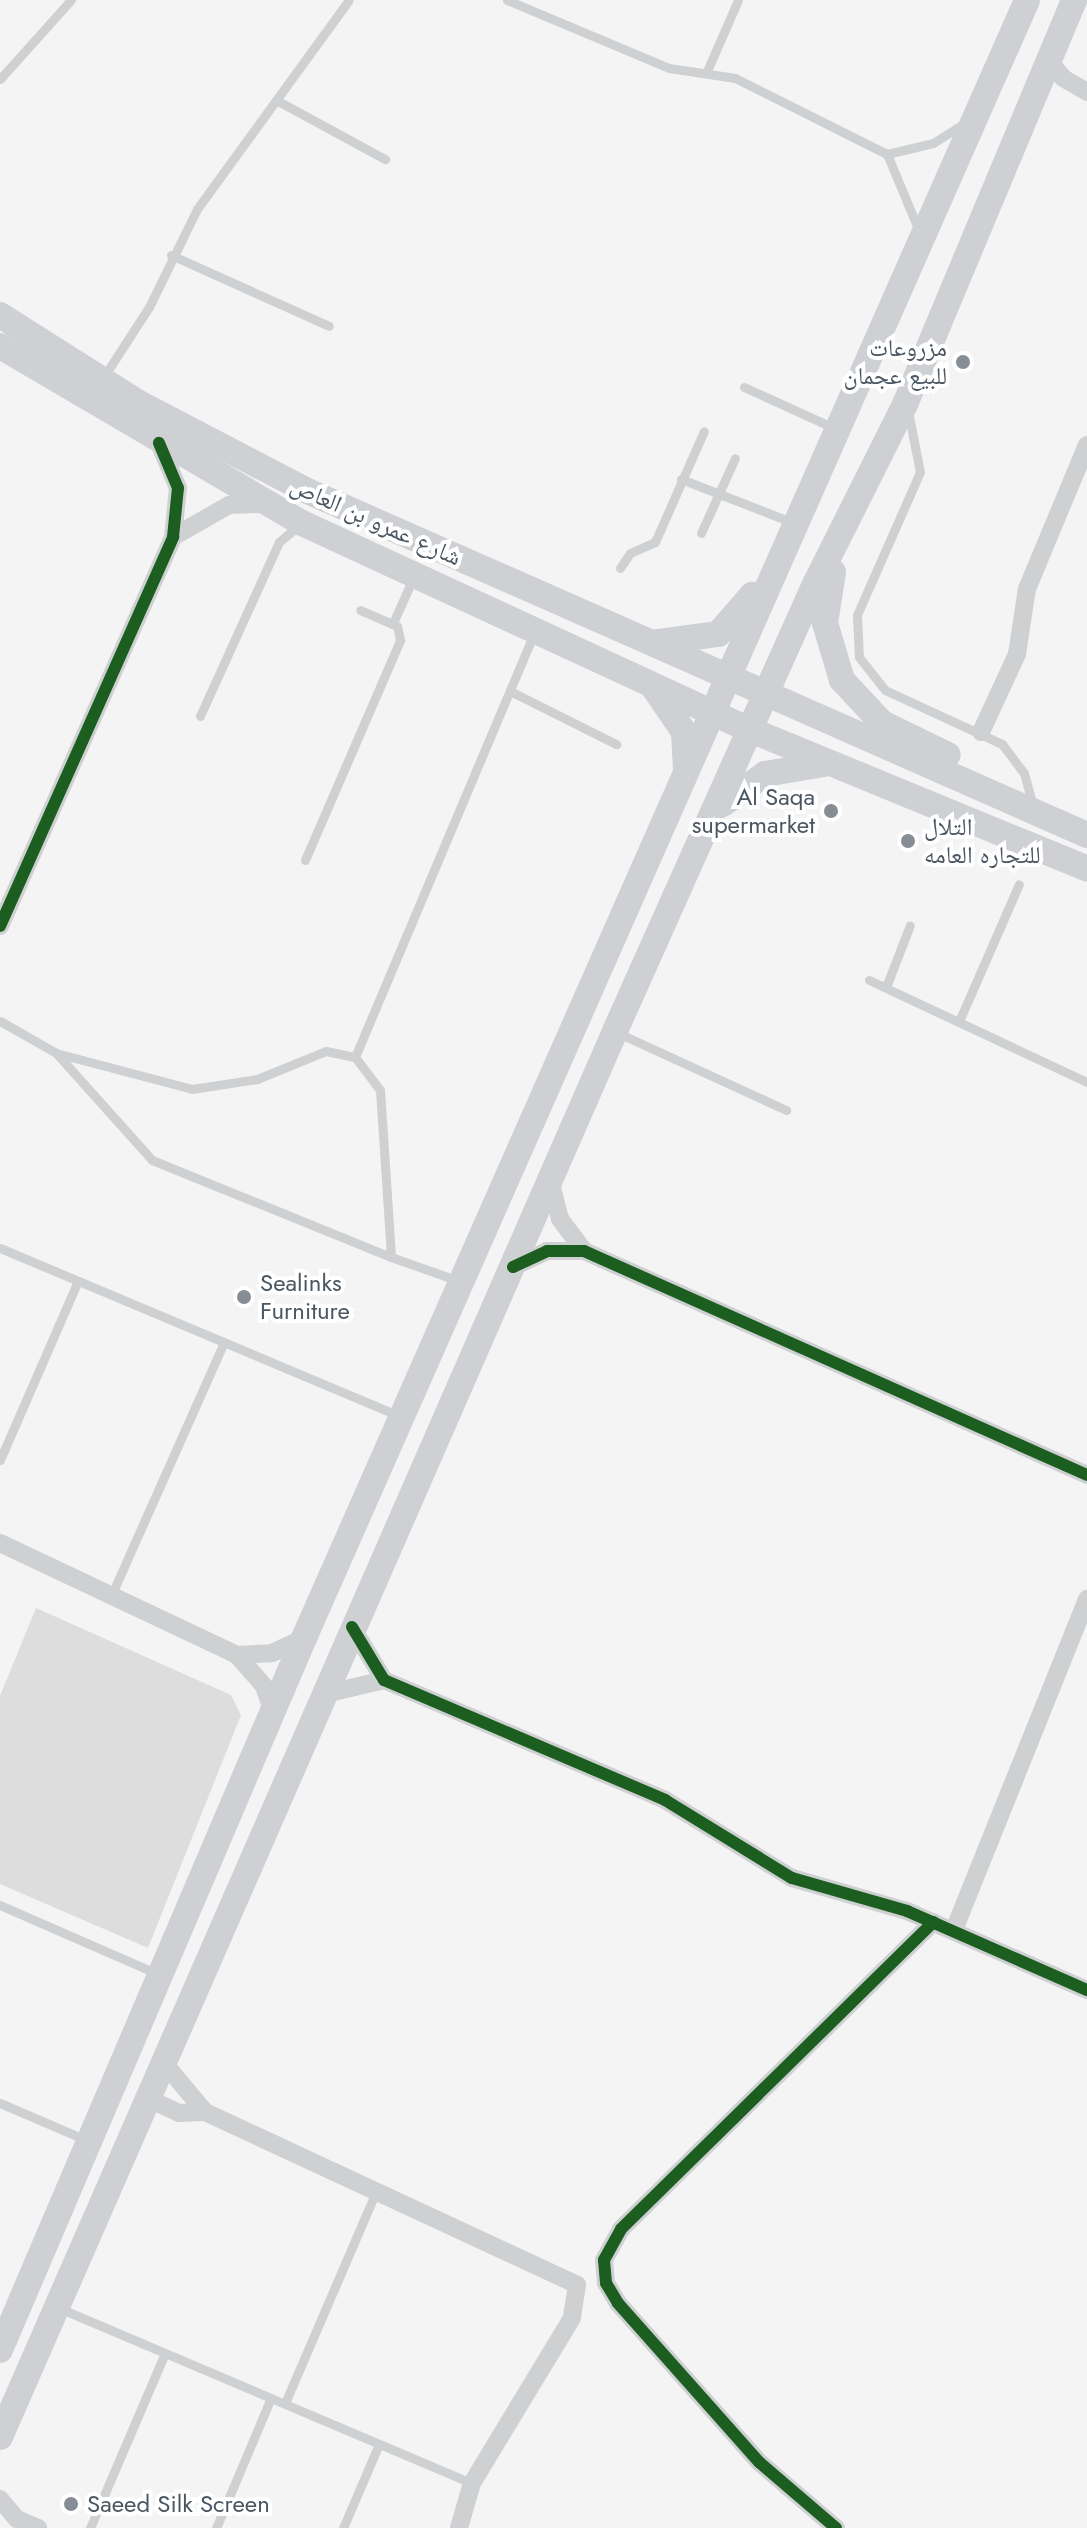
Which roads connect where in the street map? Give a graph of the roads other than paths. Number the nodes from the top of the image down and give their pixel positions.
1 (71, 0) edge
2 (349, 0) edge
3 (507, 0) edge
4 (738, 0) edge
5 (1027, 0) edge
6 (1074, 0) edge
7 (1047, 58) junction
8 (707, 71) junction
9 (0, 79) edge
10 (1087, 92) edge
11 (278, 101) junction
12 (974, 116) junction
13 (887, 154) junction
14 (385, 159) dead end
15 (921, 236) junction
16 (171, 255) junction
17 (0, 315) edge
18 (329, 326) dead end
19 (0, 346) edge
20 (101, 380) junction
21 (744, 387) dead end
22 (906, 402) junction
23 (836, 429) junction
24 (704, 431) dead end
25 (159, 443) junction
26 (1087, 445) edge
27 (884, 448) junction
28 (735, 458) dead end
29 (681, 479) junction
30 (719, 494) junction
31 (269, 504) junction
32 (302, 523) junction
33 (794, 523) junction
34 (701, 533) dead end
35 (173, 537) junction
36 (778, 560) junction
37 (620, 568) dead end
38 (414, 576) junction
39 (360, 610) dead end
40 (393, 623) junction
41 (535, 630) junction
42 (654, 642) junction
43 (728, 675) junction
44 (643, 677) junction
45 (510, 691) junction
46 (768, 693) junction
47 (712, 713) junction
48 (200, 716) dead end
49 (753, 731) junction
50 (981, 732) junction
51 (616, 744) dead end
52 (835, 764) junction
53 (686, 772) junction
54 (1009, 799) junction
55 (720, 807) junction
56 (1034, 810) junction
57 (1087, 835) edge
58 (305, 860) dead end
59 (1087, 869) edge
60 (1019, 884) dead end
61 (910, 925) dead end
62 (0, 926) edge
63 (869, 980) dead end
64 (886, 987) junction
65 (960, 1019) junction
66 (0, 1021) edge
67 (615, 1031) junction
68 (56, 1053) junction
69 (355, 1057) junction
70 (1087, 1082) edge
71 (786, 1110) dead end
72 (550, 1180) junction
73 (0, 1248) edge
74 (584, 1251) junction
75 (391, 1257) junction
76 (513, 1267) junction
77 (78, 1281) junction
78 (462, 1281) junction
79 (224, 1342) junction
80 (402, 1417) junction
81 (0, 1460) edge
82 (1087, 1475) edge
83 (0, 1543) edge
84 (111, 1596) junction
85 (1087, 1599) edge
86 (352, 1627) junction
87 (304, 1638) junction
88 (237, 1655) junction
89 (384, 1680) junction
90 (321, 1695) junction
91 (273, 1712) junction
92 (0, 1905) edge
93 (933, 1922) junction
94 (954, 1930) junction
95 (161, 1975) junction
96 (1087, 1990) edge
97 (164, 2063) junction
98 (149, 2099) junction
99 (0, 2103) edge
100 (205, 2112) junction
101 (90, 2141) junction
102 (375, 2194) junction
103 (605, 2275) junction
104 (577, 2285) junction
105 (58, 2302) junction
106 (0, 2350) edge
107 (165, 2353) junction
108 (271, 2398) junction
109 (285, 2403) junction
110 (0, 2437) edge
111 (379, 2444) junction
112 (472, 2483) junction
113 (0, 2499) edge
114 (9, 2520) edge
115 (38, 2528) edge
116 (90, 2528) edge
117 (216, 2528) edge
118 (343, 2528) edge
119 (459, 2528) edge
120 (836, 2528) edge

1 - 9 lane
2 - 11 lane
3 - 8 lane
4 - 8 lane
5 - 12 main road
6 - 7 main road
7 - 10 street
7 - 22 main road
8 - 13 lane
11 - 14 lane
11 - 16 lane
12 - 13 lane
12 - 15 main road
13 - 15 lane
15 - 23 main road
16 - 18 lane
16 - 20 lane
17 - 20 main road, شارع عمرو بن العاص
19 - 25 main road, شارع عمرو بن العاص
20 - 42 main road, شارع عمرو بن العاص
21 - 23 lane
22 - 27 main road
22 - 50 lane
23 - 33 main road
24 - 29 lane
25 - 31 main road, شارع عمرو بن العاص
25 - 35 street
26 - 50 street
27 - 46 main road
27 - 54 main road
28 - 30 lane
29 - 30 lane
29 - 37 lane
30 - 33 lane
30 - 34 lane
31 - 32 main road, شارع عمرو بن العاص
31 - 35 street
32 - 38 main road, شارع عمرو بن العاص
32 - 48 lane
33 - 36 main road
35 - 62 street
36 - 42 main road
36 - 43 main road
38 - 40 lane
38 - 41 main road, شارع عمرو بن العاص
39 - 40 lane
40 - 58 lane
41 - 44 main road, شارع عمرو بن العاص
41 - 45 lane
42 - 43 main road, شارع عمرو بن العاص
43 - 46 main road, شارع عمرو بن العاص
43 - 47 main road
44 - 47 main road, شارع عمرو بن العاص
44 - 53 main road
45 - 51 lane
45 - 69 lane
46 - 49 main road
46 - 54 main road, شارع عمرو بن العاص
47 - 49 main road, شارع عمرو بن العاص
47 - 53 main road
49 - 52 main road, شارع عمرو بن العاص
49 - 55 main road
50 - 56 lane
52 - 55 main road
52 - 59 main road, شارع عمرو بن العاص
53 - 78 main road
54 - 56 main road
55 - 67 main road
56 - 57 main road
60 - 65 lane
61 - 64 lane
63 - 64 lane
64 - 65 lane
65 - 70 lane
66 - 68 lane
67 - 71 lane
67 - 72 main road
68 - 69 lane
68 - 75 lane
69 - 75 lane
72 - 74 street
72 - 76 main road
73 - 77 lane
74 - 76 street
74 - 82 street
75 - 78 lane
76 - 86 main road
77 - 79 lane
77 - 81 lane
78 - 80 main road
79 - 80 lane
79 - 84 lane
80 - 87 main road
83 - 84 street
84 - 88 street
85 - 94 street
86 - 89 street
86 - 90 main road
87 - 88 street
87 - 91 main road
88 - 91 street
89 - 90 street
89 - 93 street
90 - 97 main road
91 - 95 main road
92 - 95 lane
93 - 94 street
93 - 103 street
94 - 96 street
95 - 98 main road
95 - 101 main road
97 - 98 main road
97 - 100 street
98 - 100 street
98 - 105 main road
99 - 101 lane
100 - 102 street
101 - 105 main road
101 - 106 main road
102 - 104 street
102 - 109 lane
103 - 104 street
103 - 120 street
104 - 112 street
105 - 107 lane
105 - 110 main road
107 - 108 lane
107 - 116 lane
108 - 109 lane
108 - 117 lane
109 - 111 lane
111 - 112 lane
111 - 118 lane
112 - 119 street
113 - 114 street
114 - 115 street

